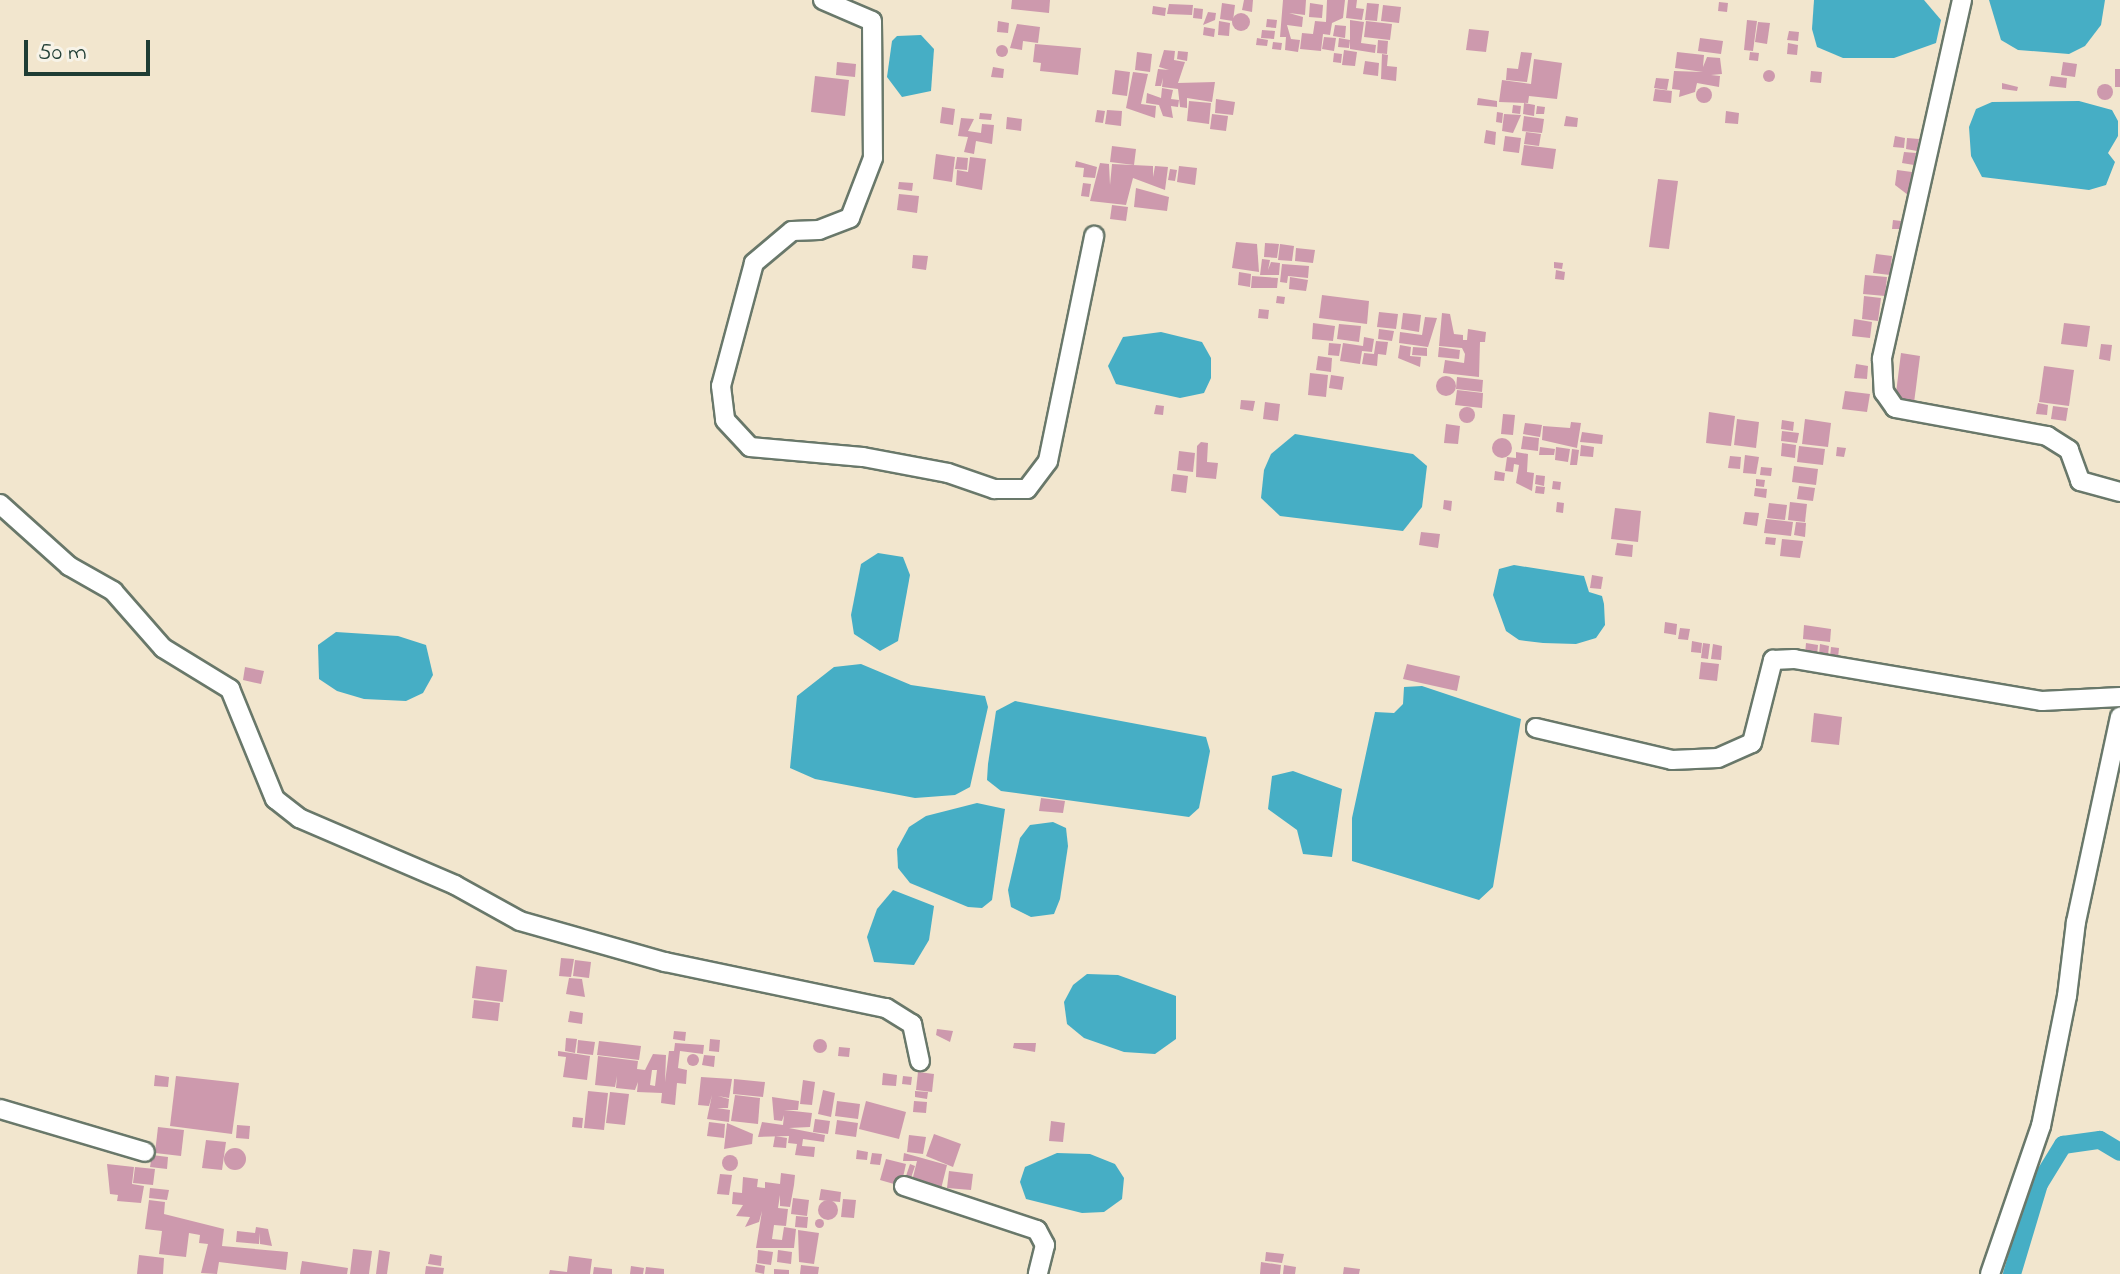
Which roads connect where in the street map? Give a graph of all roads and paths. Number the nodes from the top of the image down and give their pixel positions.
1 (823, 0) edge
2 (1962, 0) edge
3 (1094, 236) dead end
4 (2120, 492) edge
5 (0, 504) edge
6 (2120, 697) edge
7 (2120, 717) edge
8 (1536, 728) dead end
9 (920, 1061) dead end
10 (0, 1109) edge
11 (145, 1152) dead end
12 (904, 1186) dead end
13 (1038, 1274) edge
14 (1990, 1274) edge

1 - 3 street
2 - 4 street
5 - 9 street
6 - 8 street
7 - 14 street
10 - 11 street
12 - 13 street

